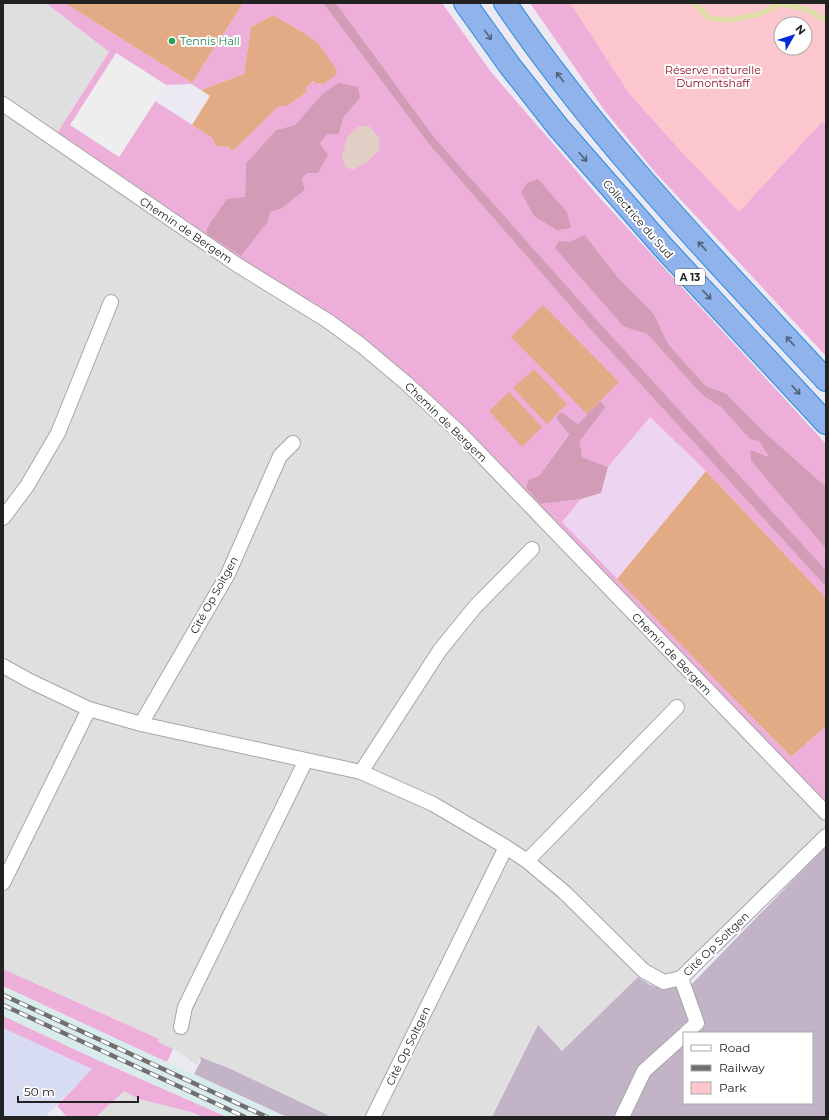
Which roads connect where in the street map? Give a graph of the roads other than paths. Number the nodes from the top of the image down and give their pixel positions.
1 (465, 3) edge
2 (505, 3) edge
3 (3, 104) edge
4 (111, 302) dead end
5 (826, 380) edge
6 (826, 423) edge
7 (293, 443) dead end
8 (3, 518) edge
9 (532, 549) dead end
10 (3, 666) edge
11 (677, 707) dead end
12 (89, 709) junction
13 (141, 724) junction
14 (306, 760) junction
15 (361, 772) junction
16 (826, 813) edge
17 (826, 836) edge
18 (506, 847) junction
19 (527, 861) junction
20 (3, 883) edge
21 (681, 978) junction
22 (181, 1027) dead end
23 (687, 1032) edge
24 (683, 1036) edge
25 (373, 1117) edge
26 (622, 1117) edge

1 -> 6 highway, Collectrice du Sud / A 13
5 -> 2 highway, A 13
3 - 16 street, Chemin de Bergem
4 - 8 street
7 - 13 street, Cité Op Soltgen
9 - 15 street
10 - 12 street, Cité Op Soltgen
11 - 19 street
12 - 13 street, Cité Op Soltgen
12 - 20 street
13 - 14 street, Cité Op Soltgen
14 - 15 street, Cité Op Soltgen
14 - 22 street
15 - 18 street, Cité Op Soltgen
17 - 21 street, Cité Op Soltgen
18 - 19 street, Cité Op Soltgen
18 - 25 street, Cité Op Soltgen
19 - 21 street, Cité Op Soltgen
21 - 23 street
24 - 26 street

